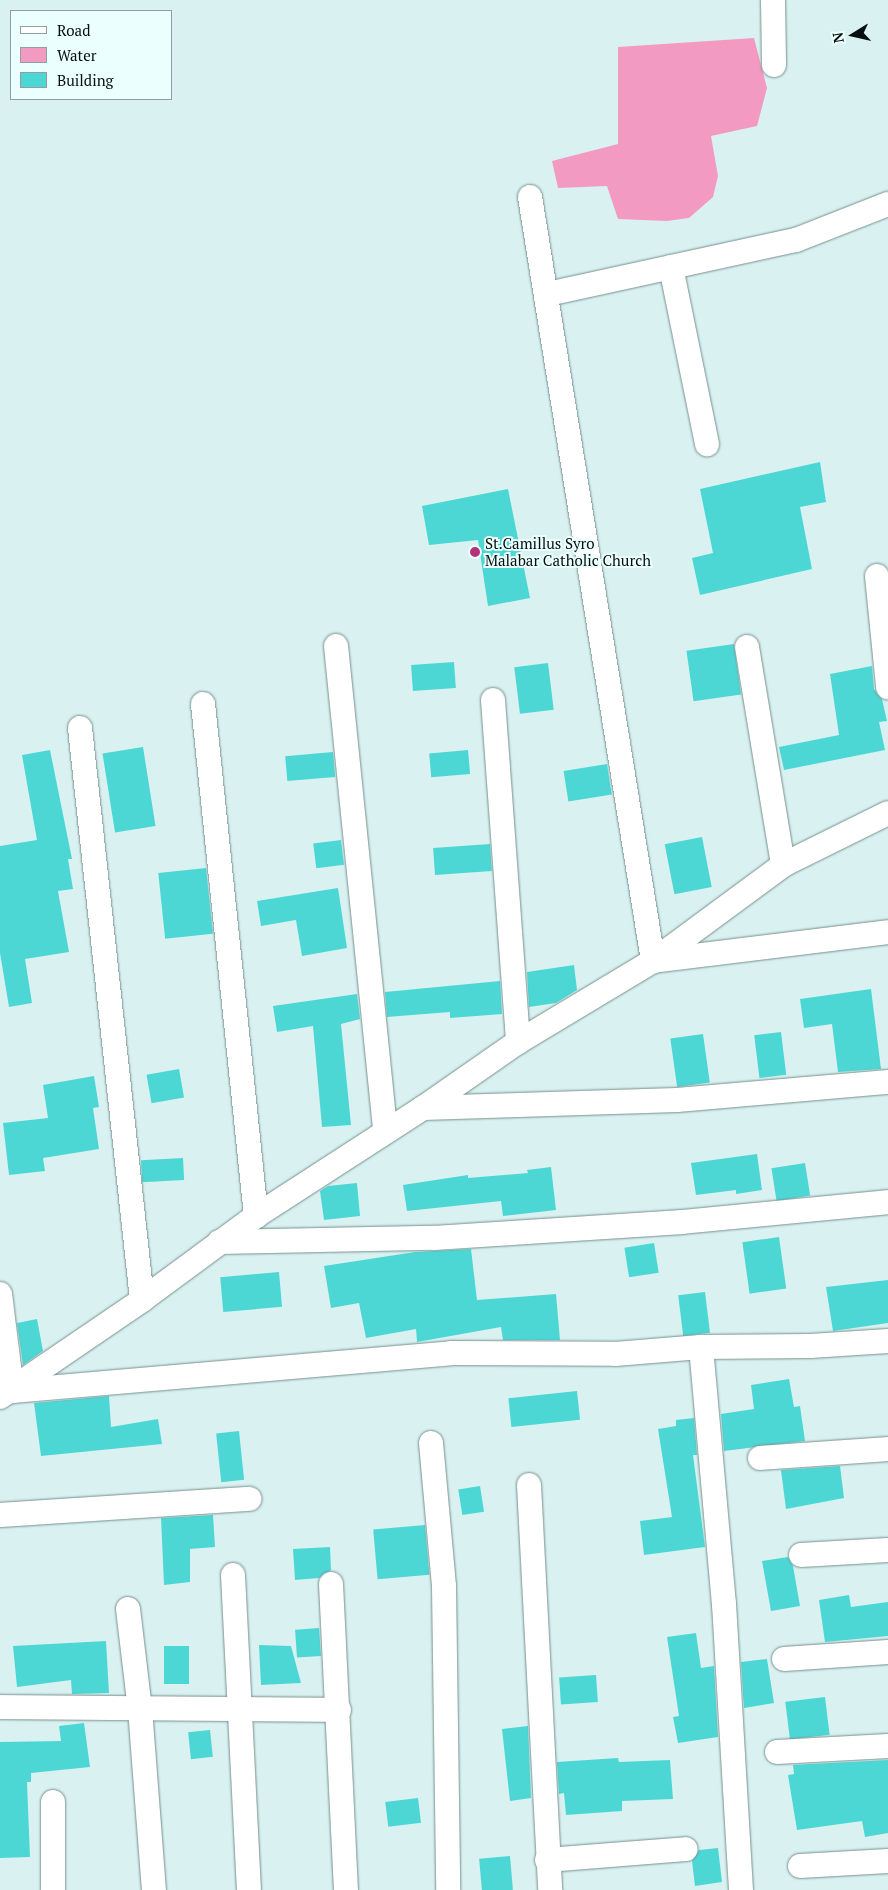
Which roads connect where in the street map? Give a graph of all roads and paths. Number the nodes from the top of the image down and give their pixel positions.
1 (773, 0) edge
2 (774, 65) dead end
3 (530, 197) dead end
4 (888, 204) edge
5 (671, 267) junction
6 (548, 294) junction
7 (706, 444) dead end
8 (877, 576) dead end
9 (336, 646) dead end
10 (747, 647) dead end
11 (888, 687) edge
12 (493, 700) dead end
13 (203, 704) dead end
14 (80, 728) dead end
15 (888, 813) edge
16 (783, 865) junction
17 (888, 932) edge
18 (654, 961) junction
19 (518, 1042) junction
20 (888, 1082) edge
21 (423, 1108) junction
22 (385, 1131) junction
23 (888, 1202) edge
24 (256, 1216) junction
25 (219, 1242) junction
26 (0, 1294) edge
27 (142, 1300) junction
28 (888, 1341) edge
29 (701, 1347) junction
30 (6, 1394) edge
31 (431, 1443) dead end
32 (888, 1449) edge
33 (760, 1458) dead end
34 (529, 1485) dead end
35 (249, 1499) dead end
36 (0, 1515) edge
37 (888, 1550) edge
38 (801, 1555) dead end
39 (233, 1575) dead end
40 (331, 1584) dead end
41 (128, 1609) dead end
42 (888, 1652) edge
43 (784, 1659) dead end
44 (0, 1707) edge
45 (140, 1709) junction
46 (240, 1709) junction
47 (339, 1710) junction
48 (888, 1746) edge
49 (776, 1752) dead end
50 (53, 1802) dead end
51 (686, 1848) dead end
52 (548, 1860) junction
53 (888, 1861) edge
54 (800, 1866) dead end
55 (53, 1890) edge
56 (154, 1890) edge
57 (249, 1890) edge
58 (346, 1890) edge
59 (448, 1890) edge
60 (550, 1890) edge
61 (741, 1890) edge

1 - 2 street
3 - 6 street
4 - 5 street
5 - 6 street
5 - 7 street
6 - 18 street
8 - 11 street
9 - 22 street
10 - 16 street
12 - 19 street
13 - 24 street
14 - 27 street
15 - 16 street
16 - 18 street
17 - 18 street
18 - 19 street
19 - 21 street
20 - 21 street
21 - 22 street
22 - 24 street
23 - 25 street
24 - 25 street
25 - 27 street
26 - 30 street
27 - 30 street
28 - 29 street
29 - 30 street
29 - 61 street
31 - 59 street
32 - 33 street
34 - 52 street
35 - 36 street
37 - 38 street
39 - 46 street
40 - 47 street
41 - 45 street
42 - 43 street
44 - 45 street
45 - 46 street
45 - 56 street
46 - 47 street
46 - 57 street
47 - 58 street
48 - 49 street
50 - 55 street
51 - 52 street
52 - 60 street
53 - 54 street

